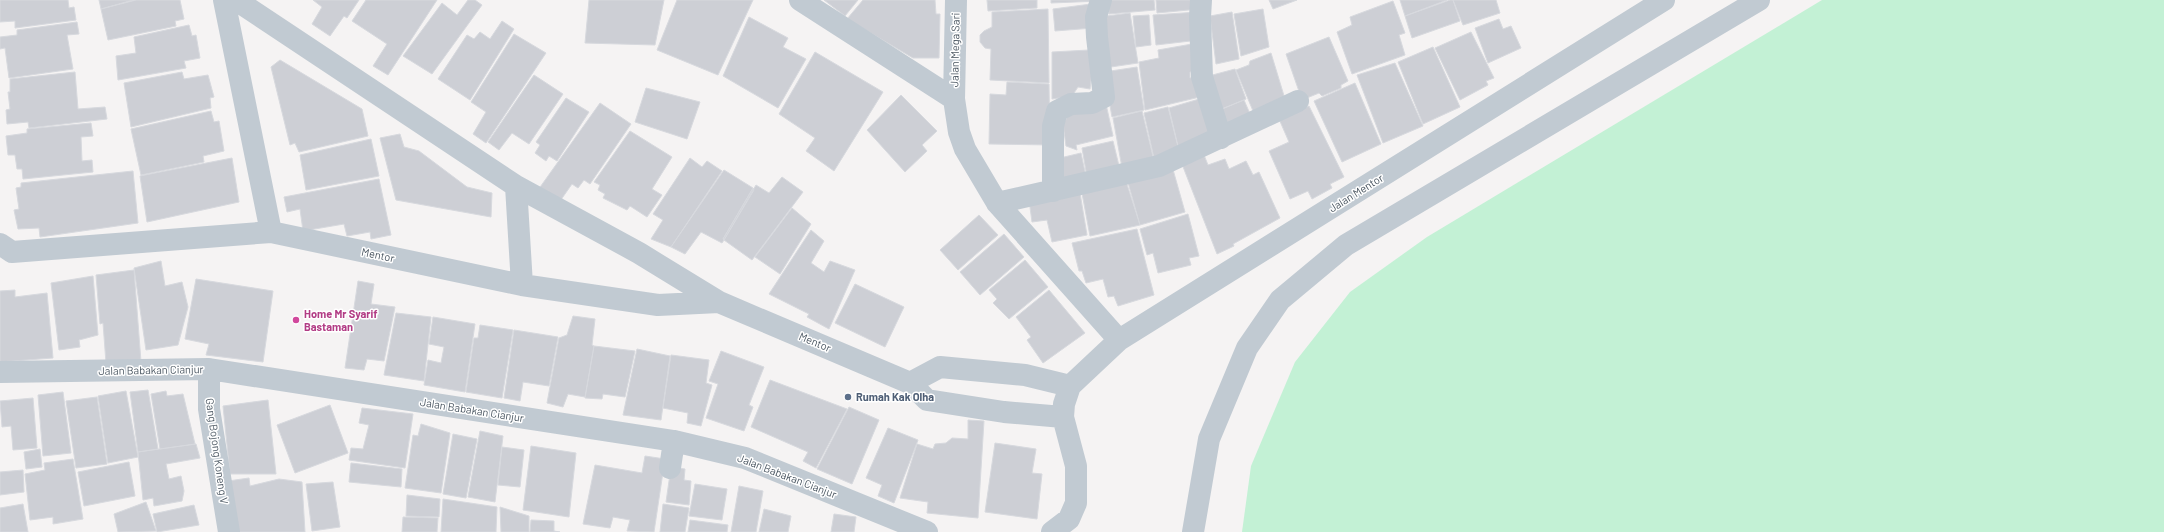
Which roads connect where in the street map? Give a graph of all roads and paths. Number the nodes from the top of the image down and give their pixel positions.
1 (224, 0) edge
2 (236, 0) edge
3 (800, 0) edge
4 (956, 0) edge
5 (1101, 0) edge
6 (1201, 0) edge
7 (1664, 0) edge
8 (1759, 0) edge
9 (954, 100) junction
10 (1298, 101) dead end
11 (1221, 138) junction
12 (516, 186) junction
13 (1053, 191) junction
14 (997, 203) junction
15 (271, 232) junction
16 (0, 244) edge
17 (522, 285) junction
18 (719, 302) junction
19 (1119, 340) junction
20 (209, 369) junction
21 (0, 372) edge
22 (910, 383) junction
23 (1066, 402) junction
24 (674, 441) junction
25 (670, 468) dead end
26 (229, 532) edge
27 (927, 532) edge
28 (1052, 532) edge
29 (1193, 532) edge

1 - 15 street
2 - 12 street, Mentor
3 - 9 street
4 - 9 street, Jalan Mega Sari
5 - 13 street
6 - 11 street
7 - 19 street, Jalan Mentor
8 - 29 street
9 - 14 street, Jalan Mega Sari
10 - 11 street
11 - 13 street
12 - 17 street
12 - 18 street, Mentor
13 - 14 street
14 - 19 street, Jalan Mega Sari
15 - 16 street, Mentor
15 - 17 street, Mentor
17 - 18 street, Mentor
18 - 22 street, Mentor
19 - 23 street, Jalan Mentor
20 - 21 street, Jalan Babakan Cianjur
20 - 24 street, Jalan Babakan Cianjur
20 - 26 street, Gang Bojong Koneng V
22 - 23 street, Mentor
22 - 23 street
23 - 28 street
24 - 25 street
24 - 27 street, Jalan Babakan Cianjur

